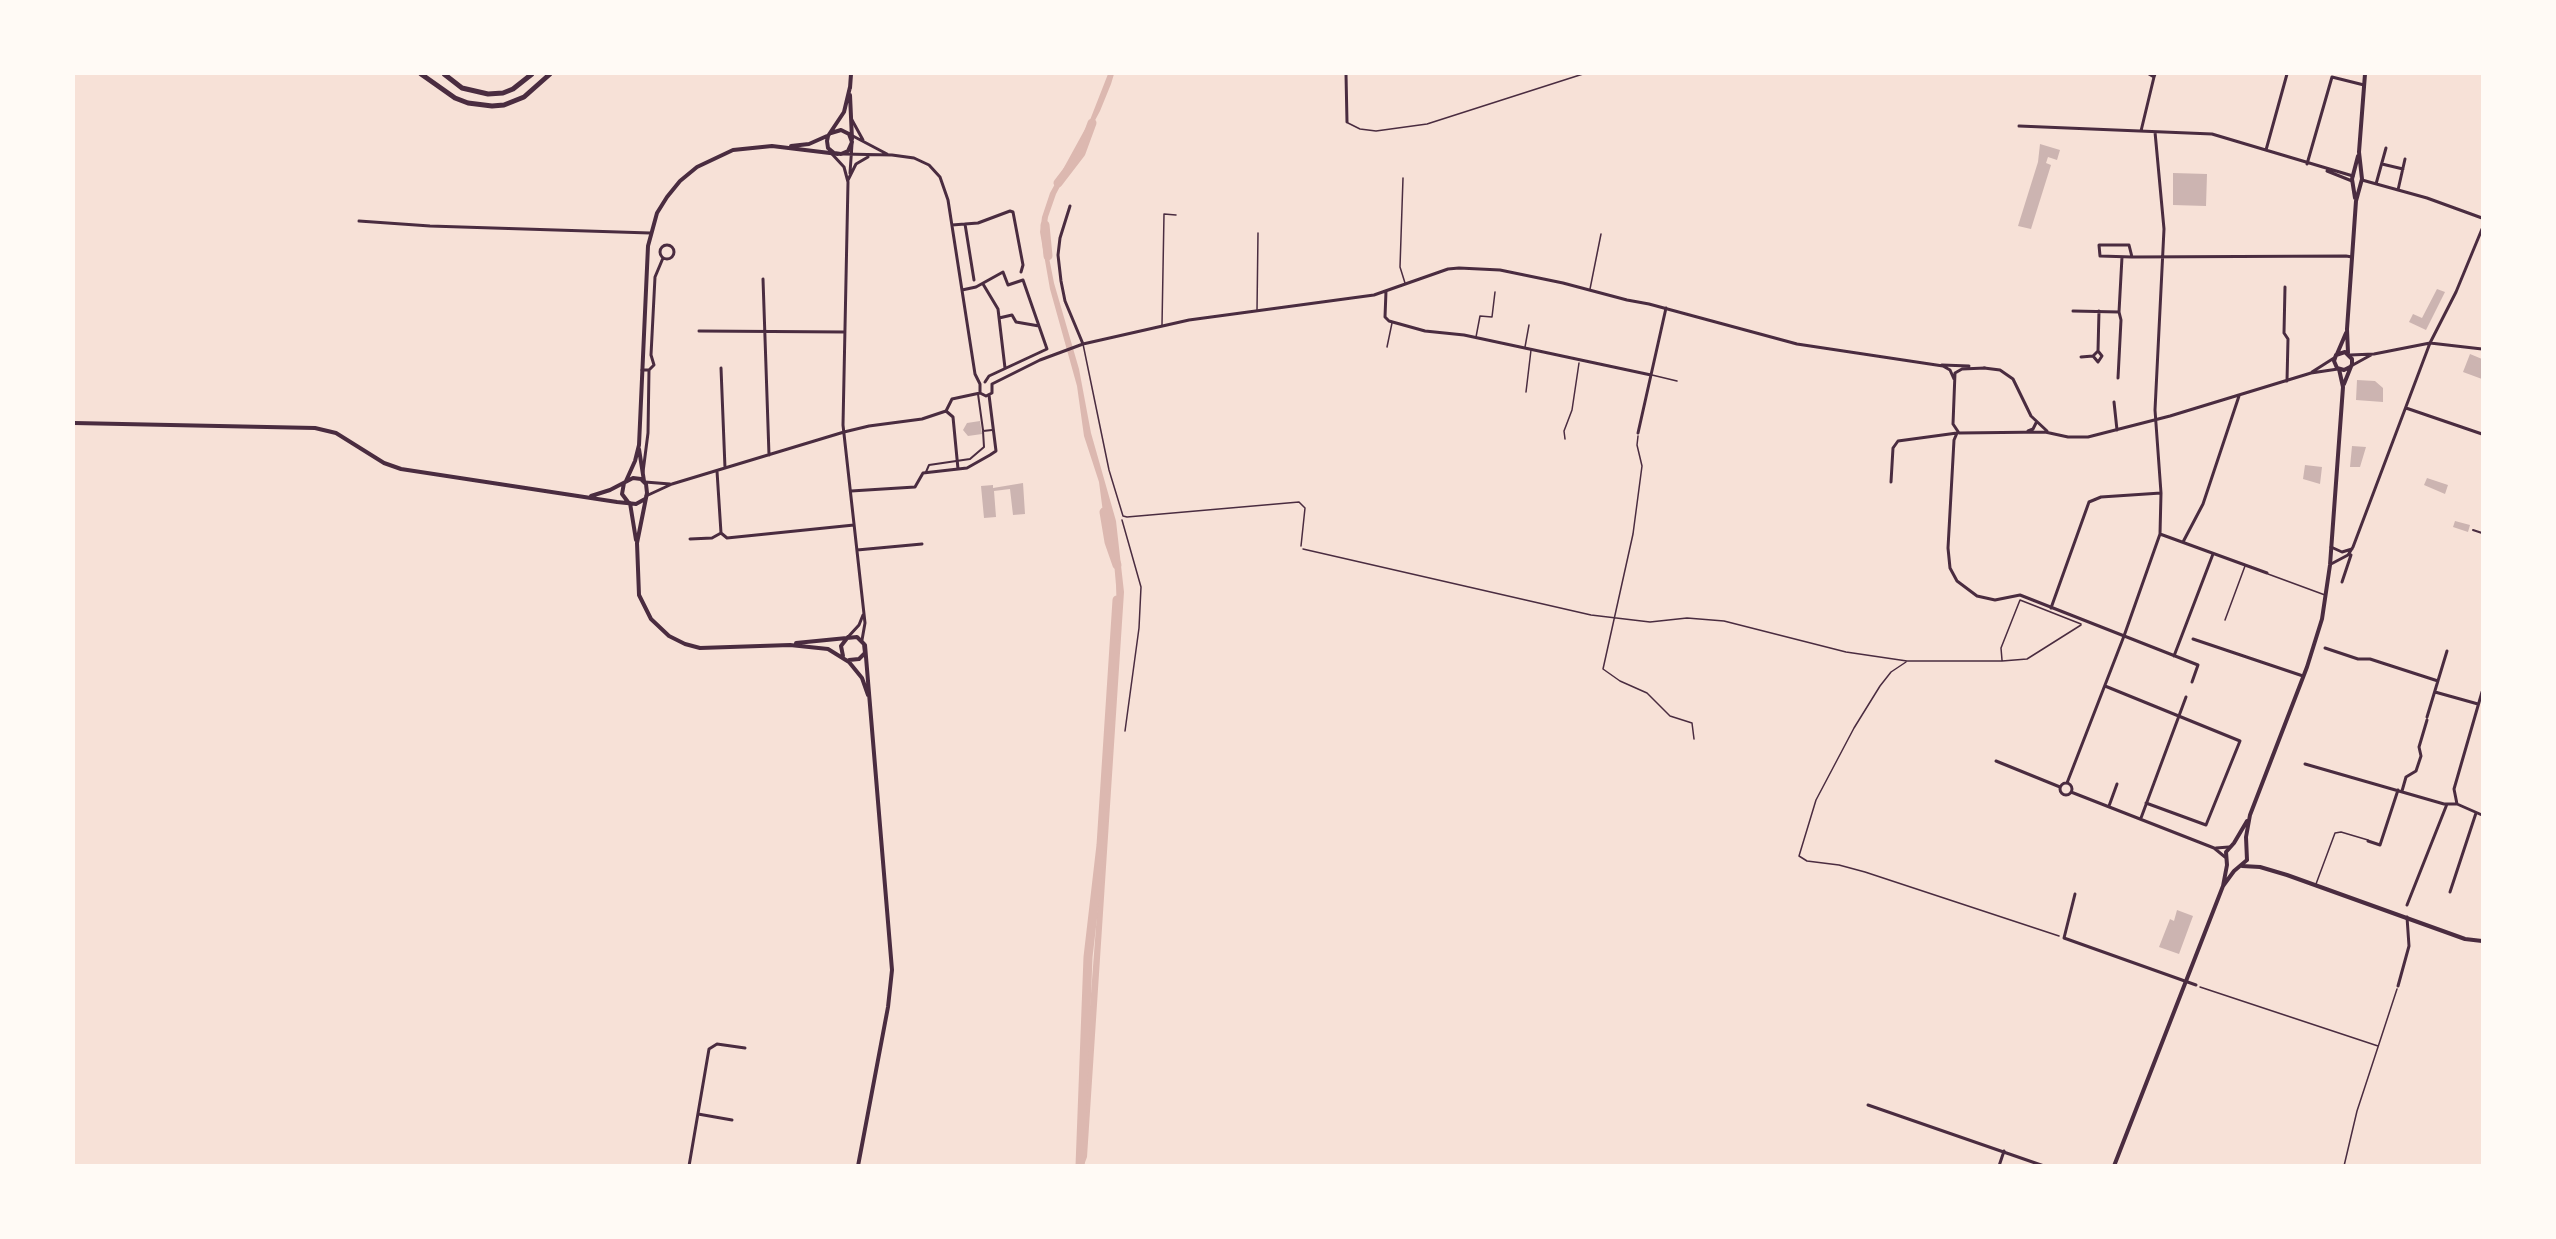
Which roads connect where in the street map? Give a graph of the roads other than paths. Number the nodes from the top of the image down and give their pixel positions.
1 (421, 74) edge
2 (444, 74) edge
3 (532, 74) edge
4 (550, 74) edge
5 (851, 74) edge
6 (1346, 74) edge
7 (1583, 74) edge
8 (2149, 74) edge
9 (2287, 74) edge
10 (2365, 74) edge
11 (2155, 75) edge
12 (2365, 85) junction
13 (850, 87) junction
14 (852, 120) junction
15 (1347, 122) joint
16 (2019, 126) dead end
17 (2141, 130) junction
18 (847, 132) junction
19 (2156, 132) junction
20 (830, 134) junction
21 (852, 135) junction
22 (852, 143) junction
23 (869, 146) junction
24 (785, 147) junction
25 (2386, 148) dead end
26 (829, 149) junction
27 (2266, 150) junction
28 (2360, 152) junction
29 (832, 154) junction
30 (840, 154) junction
31 (852, 154) junction
32 (878, 155) junction
33 (892, 155) junction
34 (2405, 159) dead end
35 (2307, 164) junction
36 (2382, 164) junction
37 (2403, 169) junction
38 (1403, 178) dead end
39 (2353, 179) junction
40 (848, 180) junction
41 (2361, 180) junction
42 (2376, 184) junction
43 (2398, 190) junction
44 (2356, 201) junction
45 (1070, 206) dead end
46 (1176, 214) dead end
47 (2482, 218) edge
48 (359, 221) dead end
49 (952, 225) junction
50 (965, 225) junction
51 (2482, 229) edge
52 (650, 233) junction
53 (1258, 233) dead end
54 (1601, 234) dead end
55 (2162, 256) junction
56 (2122, 257) junction
57 (2132, 257) junction
58 (2352, 257) junction
59 (663, 258) junction
60 (1021, 272) dead end
61 (763, 279) dead end
62 (974, 280) dead end
63 (983, 284) junction
64 (1405, 284) junction
65 (2285, 287) dead end
66 (962, 290) junction
67 (1590, 290) junction
68 (1386, 291) junction
69 (1495, 292) dead end
70 (1666, 308) junction
71 (2073, 311) dead end
72 (2099, 311) junction
73 (1257, 312) junction
74 (2119, 312) junction
75 (999, 318) junction
76 (1392, 322) junction
77 (1529, 325) dead end
78 (1039, 326) junction
79 (1162, 326) junction
80 (2347, 329) junction
81 (699, 331) dead end
82 (764, 332) junction
83 (845, 332) junction
84 (1475, 338) junction
85 (2430, 343) junction
86 (1080, 345) junction
87 (1387, 347) dead end
88 (1525, 348) junction
89 (2482, 349) edge
90 (1531, 350) junction
91 (2098, 351) junction
92 (2349, 354) junction
93 (2374, 354) junction
94 (2093, 356) junction
95 (2336, 356) junction
96 (2081, 357) dead end
97 (1937, 365) junction
98 (2351, 366) junction
99 (721, 368) dead end
100 (1005, 368) junction
101 (1985, 369) junction
102 (2339, 369) junction
103 (642, 370) junction
104 (649, 370) junction
105 (2311, 373) junction
106 (1651, 375) junction
107 (2118, 378) dead end
108 (1954, 379) junction
109 (1677, 381) dead end
110 (2287, 381) junction
111 (982, 383) junction
112 (992, 384) junction
113 (2343, 387) junction
114 (1526, 392) dead end
115 (979, 394) junction
116 (989, 396) junction
117 (2239, 396) junction
118 (2114, 402) dead end
119 (2406, 408) junction
120 (946, 411) junction
121 (2157, 420) junction
122 (74, 423) edge
123 (2036, 423) junction
124 (994, 429) junction
125 (2117, 430) junction
126 (984, 431) junction
127 (844, 432) junction
128 (2023, 432) junction
129 (2049, 432) junction
130 (1638, 433) road end
131 (1957, 433) junction
132 (2482, 434) edge
133 (639, 445) junction
134 (769, 456) junction
135 (958, 462) junction
136 (725, 468) junction
137 (958, 469) junction
138 (717, 471) junction
139 (926, 472) junction
140 (643, 473) junction
141 (625, 482) junction
142 (644, 482) junction
143 (1891, 482) dead end
144 (672, 484) junction
145 (613, 489) junction
146 (851, 491) junction
147 (2161, 493) junction
148 (586, 497) junction
149 (646, 498) junction
150 (604, 500) junction
151 (629, 503) junction
152 (854, 525) junction
153 (2473, 530) dead end
154 (721, 533) junction
155 (2482, 533) edge
156 (2160, 534) junction
157 (690, 539) dead end
158 (2183, 542) junction
159 (637, 543) junction
160 (922, 544) dead end
161 (1300, 546) road end
162 (2331, 547) junction
163 (2353, 547) junction
164 (857, 550) junction
165 (2214, 553) junction
166 (2246, 565) junction
167 (2330, 565) junction
168 (2267, 573) joint
169 (2342, 582) dead end
170 (2327, 595) junction
171 (2051, 608) junction
172 (863, 613) junction
173 (2226, 620) dead end
174 (2124, 636) junction
175 (848, 637) junction
176 (2193, 639) dead end
177 (862, 640) junction
178 (790, 645) junction
179 (865, 645) junction
180 (2325, 648) dead end
181 (2447, 651) dead end
182 (2175, 656) junction
183 (845, 657) junction
184 (2303, 676) junction
185 (2438, 681) junction
186 (2192, 682) dead end
187 (2105, 686) junction
188 (2434, 692) junction
189 (2482, 692) edge
190 (2186, 697) dead end
191 (2478, 704) junction
192 (871, 707) junction
193 (2179, 715) junction
194 (1995, 761) dead end
195 (2305, 764) dead end
196 (2067, 783) junction
197 (2117, 784) dead end
198 (2060, 787) junction
199 (2400, 791) junction
200 (2071, 792) junction
201 (2456, 802) junction
202 (2146, 803) junction
203 (2447, 804) junction
204 (2109, 806) junction
205 (2476, 813) junction
206 (2250, 815) junction
207 (2482, 815) edge
208 (2141, 818) junction
209 (2368, 841) joint
210 (2231, 846) junction
211 (2214, 848) junction
212 (2247, 852) junction
213 (2226, 859) junction
214 (2240, 866) junction
215 (2260, 867) junction
216 (2316, 885) junction
217 (2223, 886) junction
218 (2450, 892) dead end
219 (2075, 894) dead end
220 (2407, 905) dead end
221 (2407, 918) junction
222 (2482, 941) edge
223 (2184, 981) junction
224 (2196, 986) road end
225 (2398, 986) road end
226 (745, 1048) dead end
227 (1868, 1105) dead end
228 (698, 1114) junction
229 (732, 1120) dead end
230 (2004, 1151) junction
231 (2114, 1165) edge
232 (689, 1166) edge
233 (858, 1166) edge
234 (1998, 1166) edge
235 (2044, 1166) edge

1 - 4 highway
2 - 3 highway
5 - 13 street
6 - 15 street
7 - 15 lane
8 - 11 street
9 - 27 street
10 - 12 street
11 - 17 street
12 - 28 street
12 - 35 street
13 - 14 street
13 - 20 street
14 - 21 street
14 - 23 street
16 - 17 street
17 - 19 street
18 - 20 street
18 - 21 street
18 - 22 street
19 - 27 street
19 - 55 street
20 - 24 street
20 - 26 street
21 - 22 street
21 - 23 street
22 - 30 street
22 - 31 street
23 - 33 street
24 - 29 street
24 - 52 street
25 - 36 street
26 - 29 street
26 - 30 street
27 - 35 street
28 - 39 street
28 - 41 street
29 - 30 street
29 - 40 street
30 - 31 street
31 - 32 street
31 - 40 street
32 - 33 street
32 - 40 street
33 - 49 street
34 - 37 street
35 - 39 street
36 - 37 street
36 - 42 street
37 - 43 street
38 - 64 lane
39 - 41 street
39 - 41 street
39 - 44 street
40 - 83 street
41 - 42 street
41 - 44 street
42 - 43 street
43 - 47 street
44 - 58 street
45 - 86 street
46 - 79 lane
48 - 52 street
49 - 50 street
49 - 66 street
50 - 60 street
50 - 62 street
51 - 85 street
52 - 103 street
53 - 73 lane
54 - 67 lane
55 - 57 street
55 - 58 street
55 - 121 street
56 - 57 street
56 - 57 street
56 - 74 street
58 - 80 street
59 - 59 street
59 - 104 street
61 - 82 street
63 - 66 street
63 - 75 street
63 - 78 street
64 - 67 street
64 - 68 street
65 - 110 street
66 - 111 street
67 - 70 street
68 - 73 street
68 - 76 street
69 - 84 lane
70 - 97 street
70 - 106 street
71 - 72 street
72 - 74 street
72 - 91 street
73 - 79 street
74 - 107 street
75 - 78 street
75 - 100 street
76 - 84 street
76 - 87 lane
77 - 88 lane
78 - 100 street
79 - 86 street
80 - 92 street
80 - 95 street
81 - 82 street
82 - 83 street
82 - 134 street
83 - 127 street
84 - 88 street
85 - 89 street
85 - 93 street
85 - 119 street
86 - 112 street
86 - 161 lane
88 - 90 street
90 - 106 street
90 - 114 lane
91 - 94 street
91 - 94 street
92 - 93 street
92 - 95 street
92 - 98 street
93 - 98 street
94 - 96 street
95 - 102 street
95 - 105 street
97 - 101 street
97 - 108 street
98 - 102 street
98 - 113 street
99 - 136 street
100 - 111 street
101 - 108 street
101 - 123 street
102 - 105 street
102 - 113 street
103 - 104 street
103 - 133 street
104 - 140 street
105 - 110 street
106 - 109 lane
106 - 130 street
108 - 131 street
110 - 117 street
111 - 112 street
111 - 115 street
112 - 116 street
113 - 162 street
115 - 116 street
115 - 120 street
115 - 126 street
116 - 124 street
117 - 121 street
117 - 158 street
118 - 125 street
119 - 132 street
119 - 163 street
120 - 127 street
120 - 135 street
121 - 125 street
121 - 147 street
122 - 148 street
123 - 128 street
123 - 129 street
124 - 126 street
124 - 137 street
125 - 129 street
126 - 135 street
127 - 134 street
127 - 146 street
128 - 129 street
128 - 131 street
131 - 143 street
131 - 171 street
133 - 140 street
133 - 141 street
134 - 136 street
135 - 137 street
135 - 139 street
136 - 138 street
137 - 139 street
138 - 144 street
138 - 154 street
139 - 146 street
140 - 142 street
141 - 142 street
141 - 145 street
141 - 151 street
142 - 144 street
142 - 149 street
144 - 149 street
145 - 148 street
145 - 150 street
146 - 152 street
147 - 156 street
147 - 171 street
148 - 150 street
149 - 151 street
149 - 159 street
150 - 151 street
151 - 159 street
152 - 154 street
152 - 164 street
153 - 155 street
154 - 157 street
156 - 158 street
156 - 174 street
158 - 165 street
159 - 178 street
160 - 164 street
162 - 163 street
162 - 167 street
163 - 167 street
163 - 169 street
164 - 172 street
165 - 166 street
165 - 182 street
166 - 168 street
166 - 173 lane
167 - 170 street
168 - 170 lane
170 - 184 street
171 - 174 street
172 - 175 street
172 - 177 street
174 - 182 street
174 - 187 street
175 - 177 street
175 - 178 street
175 - 183 street
176 - 184 street
177 - 179 street
178 - 183 street
179 - 183 street
179 - 192 street
180 - 185 street
181 - 185 street
182 - 186 street
183 - 192 street
184 - 206 street
185 - 188 street
187 - 193 street
187 - 196 street
188 - 191 street
188 - 199 street
189 - 191 street
190 - 193 street
191 - 201 street
192 - 233 street
193 - 202 street
193 - 202 street
194 - 198 street
195 - 199 street
196 - 198 street
196 - 200 street
197 - 204 street
198 - 200 street
199 - 203 street
199 - 209 street
200 - 204 street
201 - 203 street
201 - 205 street
202 - 208 street
203 - 220 street
204 - 208 street
205 - 207 street
205 - 218 street
206 - 210 street
206 - 212 street
208 - 211 street
209 - 216 lane
210 - 211 street
210 - 212 street
210 - 213 street
211 - 213 street
212 - 214 street
212 - 215 street
213 - 214 street
213 - 217 street
214 - 215 street
214 - 217 street
215 - 216 street
216 - 221 street
217 - 223 street
219 - 223 street
221 - 222 street
221 - 225 street
223 - 224 street
223 - 231 street
226 - 228 street
227 - 230 street
228 - 229 street
228 - 232 street
230 - 234 street
230 - 235 street

